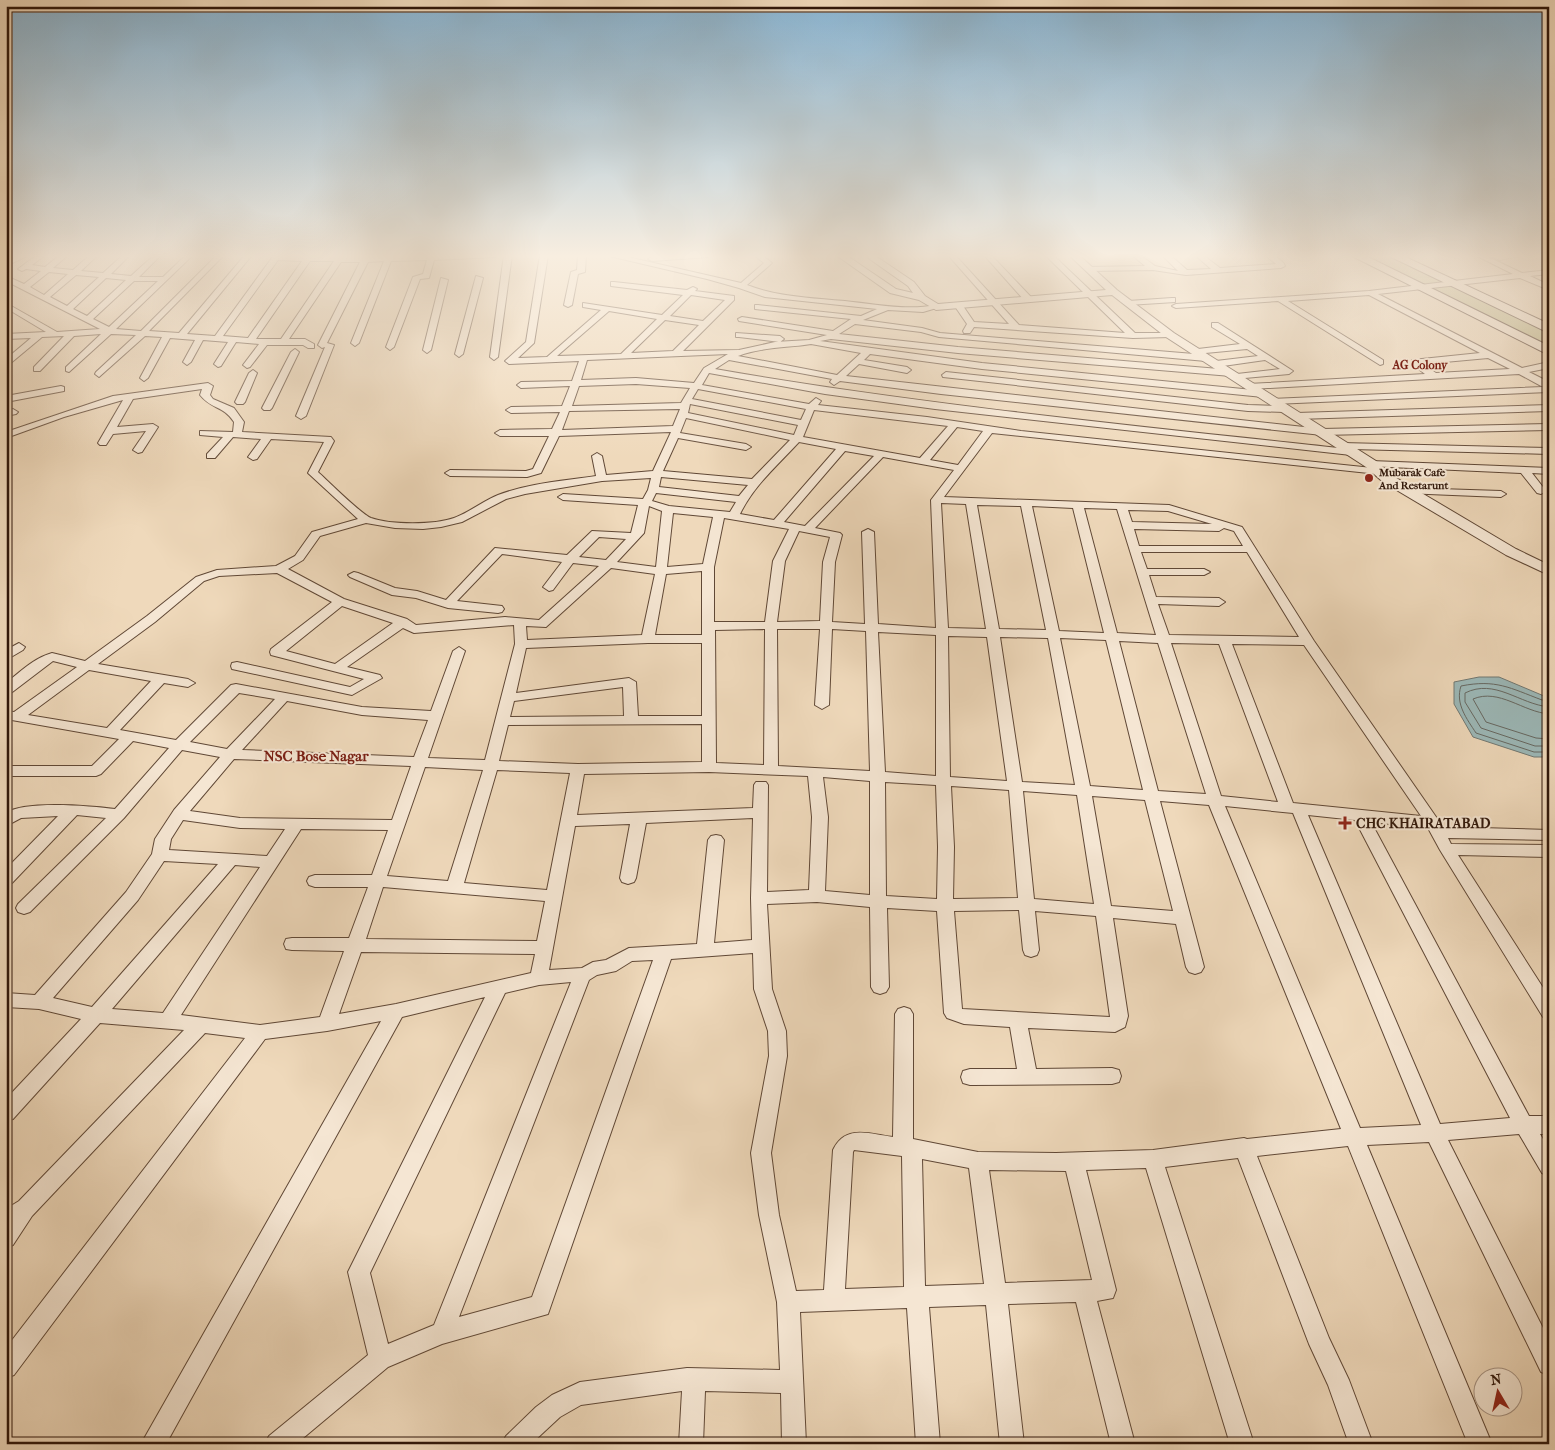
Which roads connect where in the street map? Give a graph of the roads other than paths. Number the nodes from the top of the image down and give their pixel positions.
1 (36, 323) edge
2 (94, 323) edge
3 (120, 323) edge
4 (153, 323) edge
5 (192, 323) edge
6 (228, 323) edge
7 (263, 323) edge
8 (296, 323) edge
9 (336, 323) edge
10 (363, 323) edge
11 (399, 323) edge
12 (434, 323) edge
13 (467, 323) edge
14 (499, 323) edge
15 (533, 323) edge
16 (591, 323) edge
17 (658, 323) edge
18 (698, 323) edge
19 (764, 323) edge
20 (853, 323) edge
21 (875, 323) edge
22 (1012, 323) edge
23 (1120, 323) edge
24 (1154, 323) edge
25 (1318, 323) edge
26 (1427, 323) edge
27 (1492, 323) edge
28 (1535, 323) edge
29 (706, 324) joint
30 (971, 324) joint
31 (1215, 325) dead end
32 (1016, 327) junction
33 (1034, 329) junction
34 (1549, 329) edge
35 (6, 330) edge
36 (111, 331) junction
37 (72, 333) junction
38 (55, 334) junction
39 (142, 334) junction
40 (168, 334) junction
41 (832, 334) junction
42 (40, 335) junction
43 (182, 335) junction
44 (739, 335) dead end
45 (1170, 335) junction
46 (10, 336) edge
47 (1133, 336) junction
48 (201, 337) junction
49 (218, 337) junction
50 (964, 337) junction
51 (234, 339) junction
52 (284, 340) junction
53 (250, 341) junction
54 (265, 342) junction
55 (809, 342) junction
56 (1035, 343) junction
57 (355, 344) dead end
58 (312, 346) dead end
59 (1249, 346) junction
60 (390, 347) dead end
61 (427, 350) dead end
62 (746, 350) junction
63 (958, 350) junction
64 (1549, 351) edge
65 (295, 352) dead end
66 (867, 352) junction
67 (459, 354) dead end
68 (675, 354) junction
69 (1491, 355) junction
70 (623, 356) junction
71 (494, 357) dead end
72 (584, 357) junction
73 (728, 357) junction
74 (1266, 357) junction
75 (550, 358) junction
76 (1207, 358) junction
77 (857, 361) junction
78 (188, 362) dead end
79 (952, 362) junction
80 (1380, 362) dead end
81 (6, 364) edge
82 (218, 364) dead end
83 (247, 365) dead end
84 (1549, 365) edge
85 (37, 369) dead end
86 (69, 369) dead end
87 (707, 370) junction
88 (907, 370) dead end
89 (1523, 372) junction
90 (254, 373) dead end
91 (99, 374) dead end
92 (1234, 375) junction
93 (946, 376) junction
94 (1434, 376) junction
95 (144, 378) dead end
96 (839, 378) junction
97 (577, 382) junction
98 (521, 385) dead end
99 (695, 386) junction
100 (1549, 387) edge
101 (61, 389) dead end
102 (1257, 390) junction
103 (825, 391) junction
104 (941, 391) junction
105 (130, 397) junction
106 (6, 399) edge
107 (1274, 401) junction
108 (240, 402) dead end
109 (935, 406) junction
110 (684, 407) junction
111 (811, 407) junction
112 (267, 408) dead end
113 (1285, 408) junction
114 (1549, 408) edge
115 (565, 409) junction
116 (511, 410) dead end
117 (300, 416) dead end
118 (1297, 416) junction
119 (927, 420) junction
120 (522, 421) junction
121 (804, 423) junction
122 (954, 425) junction
123 (1549, 427) edge
124 (989, 430) junction
125 (110, 431) junction
126 (676, 432) junction
127 (1322, 432) junction
128 (500, 433) dead end
129 (556, 433) junction
130 (203, 434) dead end
131 (234, 435) junction
132 (268, 436) junction
133 (6, 437) edge
134 (797, 439) junction
135 (103, 443) dead end
136 (746, 447) dead end
137 (843, 447) junction
138 (1347, 449) junction
139 (138, 450) dead end
140 (1549, 450) edge
141 (881, 454) junction
142 (211, 456) dead end
143 (597, 456) dead end
144 (253, 457) dead end
145 (923, 461) junction
146 (960, 468) junction
147 (1375, 468) junction
148 (1524, 470) junction
149 (1549, 471) edge
150 (450, 473) dead end
151 (657, 474) junction
152 (602, 478) junction
153 (755, 482) junction
154 (653, 490) junction
155 (1408, 491) junction
156 (1541, 491) dead end
157 (1501, 494) dead end
158 (562, 497) dead end
159 (742, 499) junction
160 (936, 500) junction
161 (970, 501) junction
162 (645, 502) junction
163 (1026, 503) junction
164 (1078, 505) junction
165 (1120, 506) junction
166 (668, 508) junction
167 (719, 514) junction
168 (734, 516) junction
169 (366, 520) junction
170 (777, 523) junction
171 (1126, 525) junction
172 (801, 529) junction
173 (1238, 529) junction
174 (868, 532) dead end
175 (634, 538) junction
176 (1134, 548) junction
177 (1250, 549) junction
178 (570, 559) junction
179 (609, 564) junction
180 (708, 567) junction
181 (280, 569) junction
182 (661, 571) junction
183 (1549, 571) edge
184 (1141, 572) junction
185 (1204, 572) dead end
186 (354, 575) dead end
187 (549, 587) dead end
188 (1150, 600) junction
189 (340, 602) junction
190 (1219, 602) dead end
191 (448, 604) junction
192 (498, 609) dead end
193 (403, 622) junction
194 (520, 623) junction
195 (772, 624) junction
196 (825, 625) junction
197 (708, 626) junction
198 (871, 627) junction
199 (942, 632) junction
200 (994, 633) junction
201 (1054, 634) junction
202 (1112, 637) junction
203 (648, 639) junction
204 (709, 639) junction
205 (1162, 639) junction
206 (1224, 639) junction
207 (1308, 641) junction
208 (521, 644) junction
209 (19, 647) dead end
210 (459, 651) dead end
211 (6, 656) edge
212 (89, 666) junction
213 (237, 666) dead end
214 (337, 668) junction
215 (160, 679) junction
216 (188, 683) dead end
217 (6, 690) edge
218 (286, 696) junction
219 (508, 698) junction
220 (822, 705) dead end
221 (11, 716) edge
222 (436, 716) junction
223 (630, 719) junction
224 (708, 720) junction
225 (502, 721) junction
226 (110, 734) junction
227 (129, 737) junction
228 (179, 745) junction
229 (230, 754) junction
230 (420, 762) junction
231 (491, 766) junction
232 (710, 767) junction
233 (578, 769) junction
234 (6, 771) edge
235 (771, 771) junction
236 (815, 772) junction
237 (876, 777) junction
238 (944, 781) junction
239 (761, 785) dead end
240 (1015, 785) junction
241 (1083, 792) junction
242 (1152, 796) junction
243 (1215, 800) junction
244 (1292, 808) junction
245 (73, 810) junction
246 (760, 813) junction
247 (119, 814) junction
248 (179, 814) junction
249 (1360, 815) junction
250 (640, 818) junction
251 (6, 821) edge
252 (567, 821) junction
253 (296, 824) junction
254 (398, 825) junction
255 (1435, 828) junction
256 (1549, 834) edge
257 (716, 840) dead end
258 (1447, 849) junction
259 (1549, 851) edge
260 (160, 855) junction
261 (232, 859) junction
262 (272, 862) junction
263 (628, 878) dead end
264 (6, 879) edge
265 (315, 881) dead end
266 (377, 881) junction
267 (454, 888) junction
268 (553, 896) junction
269 (818, 896) junction
270 (759, 898) junction
271 (877, 902) junction
272 (945, 904) junction
273 (1025, 904) junction
274 (24, 908) dead end
275 (1105, 912) junction
276 (1182, 918) junction
277 (292, 944) dead end
278 (355, 945) junction
279 (761, 946) junction
280 (545, 948) junction
281 (705, 949) junction
282 (1031, 950) dead end
283 (664, 954) junction
284 (1196, 967) dead end
285 (582, 975) junction
286 (539, 978) junction
287 (880, 987) dead end
288 (498, 989) junction
289 (6, 1000) edge
290 (39, 1002) junction
291 (396, 1011) junction
292 (1549, 1012) edge
293 (904, 1014) dead end
294 (96, 1015) junction
295 (1018, 1020) junction
296 (168, 1021) junction
297 (327, 1024) junction
298 (201, 1025) junction
299 (260, 1032) junction
300 (970, 1076) dead end
301 (1028, 1076) junction
302 (1112, 1076) dead end
303 (6, 1113) edge
304 (1524, 1125) junction
305 (1549, 1125) edge
306 (1434, 1133) junction
307 (1354, 1137) junction
308 (1244, 1147) junction
309 (907, 1148) junction
310 (1153, 1159) junction
311 (978, 1161) junction
312 (1074, 1161) junction
313 (1549, 1168) edge
314 (26, 1208) junction
315 (6, 1221) edge
316 (6, 1238) edge
317 (1084, 1290) junction
318 (996, 1294) junction
319 (917, 1296) junction
320 (834, 1300) junction
321 (788, 1302) junction
322 (442, 1333) junction
323 (380, 1359) junction
324 (1549, 1364) edge
325 (6, 1367) edge
326 (694, 1379) junction
327 (792, 1382) junction
328 (153, 1444) edge
329 (277, 1444) edge
330 (514, 1444) edge
331 (691, 1444) edge
332 (794, 1444) edge
333 (928, 1444) edge
334 (1012, 1444) edge
335 (1123, 1444) edge
336 (1242, 1444) edge
337 (1361, 1444) edge
338 (1480, 1444) edge

1 - 38 street
2 - 36 street
3 - 36 street
4 - 39 street
5 - 43 street
6 - 49 street
7 - 53 street
8 - 52 street
9 - 117 street
10 - 57 street
11 - 60 street
12 - 61 street
13 - 67 street
14 - 71 street
15 - 75 street
16 - 75 street
17 - 70 street
18 - 29 street
19 - 41 street
20 - 41 street
21 - 50 street
22 - 32 street
23 - 47 street
24 - 45 street
25 - 80 street
26 - 69 street
27 - 64 main road
28 - 34 main road
29 - 68 street
30 - 32 street
30 - 50 street
31 - 59 street
32 - 33 street
33 - 47 street
33 - 56 street
35 - 46 street
36 - 37 street
36 - 39 street
36 - 86 street
37 - 38 street
37 - 85 street
38 - 42 street
39 - 40 street
39 - 91 street
40 - 43 street
40 - 95 street
41 - 55 street
41 - 63 street
42 - 46 street
42 - 81 street
43 - 48 street
44 - 55 street
45 - 47 street
45 - 76 street
48 - 49 street
48 - 78 street
49 - 51 street
50 - 56 street
50 - 63 street
51 - 53 street
51 - 82 street
52 - 54 street
52 - 58 street
53 - 54 street
54 - 83 street
55 - 62 street
55 - 66 street
56 - 76 street
59 - 74 street
59 - 76 street
62 - 68 street
62 - 73 street
63 - 79 street
63 - 92 street
65 - 112 street
66 - 77 street
66 - 79 street
68 - 70 street
69 - 89 street
69 - 94 street
70 - 72 street
72 - 75 street
72 - 97 street
73 - 87 street
73 - 96 street
74 - 76 street
74 - 92 street
76 - 92 street
77 - 88 street
77 - 96 street
79 - 93 street
79 - 102 street
84 - 89 street
87 - 99 street
87 - 103 street
89 - 94 street
89 - 100 street
90 - 108 street
92 - 102 street
93 - 104 street
93 - 113 street
94 - 102 street
96 - 103 street
96 - 104 street
97 - 98 street
97 - 99 street
97 - 115 street
99 - 110 street
99 - 111 street
100 - 107 street
101 - 106 street
102 - 107 street
103 - 109 street
103 - 111 street
104 - 109 street
104 - 127 street
105 - 125 street
105 - 131 street
105 - 133 street
107 - 113 street
109 - 119 street
109 - 138 street
110 - 115 street
110 - 121 street
110 - 126 street
110 - 134 street
111 - 119 street
111 - 121 street
113 - 118 street
114 - 118 street
115 - 120 street
115 - 129 street
116 - 120 street
118 - 127 street
119 - 122 street
120 - 128 street
120 - 129 street
121 - 134 street
122 - 124 street
122 - 145 street
123 - 127 street
124 - 146 street
124 - 147 street
125 - 135 street
125 - 139 street
126 - 129 street
126 - 136 street
126 - 151 street
127 - 138 street
129 - 150 street
130 - 131 street
131 - 132 street
131 - 142 street
132 - 144 street
132 - 169 street
134 - 137 street
134 - 153 street
137 - 141 street
137 - 170 street
138 - 140 street
138 - 147 street
141 - 145 street
141 - 172 street
143 - 152 street
145 - 146 street
146 - 160 street
147 - 148 street
147 - 155 street
148 - 149 street
148 - 156 street
151 - 152 street
151 - 153 street
151 - 154 street
152 - 169 street
153 - 159 street
154 - 159 street
154 - 162 street
155 - 157 street
155 - 183 street
158 - 162 street
159 - 168 street
160 - 161 street
160 - 199 street
161 - 163 street
161 - 200 street
162 - 166 street
162 - 175 street
163 - 164 street
163 - 201 street
164 - 165 street
164 - 202 street
165 - 171 street
165 - 173 street
166 - 167 street
166 - 182 street
167 - 168 street
167 - 180 street
168 - 170 street
169 - 181 street
170 - 172 street
171 - 173 street
171 - 176 street
172 - 195 street
172 - 196 street
173 - 177 street
174 - 198 street
175 - 178 street
175 - 179 street
176 - 177 street
176 - 184 street
177 - 207 street
178 - 179 street
178 - 187 street
178 - 191 street
179 - 182 street
179 - 194 street
180 - 182 street
180 - 197 street
181 - 189 street
181 - 212 street
182 - 203 street
184 - 185 street
184 - 188 street
186 - 191 street
188 - 190 street
188 - 205 street
189 - 193 street
189 - 214 street
191 - 192 street
193 - 194 street
193 - 214 street
194 - 208 street
195 - 196 street
195 - 197 street
195 - 235 street
196 - 198 street
196 - 220 street
197 - 204 street
198 - 199 street
198 - 237 street
199 - 200 street
199 - 238 street
200 - 201 street
200 - 240 street
201 - 202 street
201 - 241 street
202 - 205 street
202 - 242 street
203 - 204 street
203 - 208 street
204 - 224 street
205 - 206 street
205 - 243 street
206 - 207 street
206 - 244 street
207 - 255 street
208 - 219 street
209 - 211 street
210 - 222 street
212 - 215 street
212 - 217 street
212 - 221 street
213 - 214 street
215 - 216 street
215 - 226 street
218 - 222 street
218 - 228 street
218 - 229 street
219 - 223 street
219 - 225 street
221 - 226 street
222 - 230 street
223 - 224 street
223 - 225 street
224 - 232 street
225 - 231 street
226 - 227 street
227 - 228 street
227 - 234 street
228 - 229 street
228 - 247 street
229 - 230 street
229 - 248 street
230 - 231 street
230 - 254 street
231 - 233 street
231 - 267 street
232 - 233 street
232 - 235 street
233 - 252 street
235 - 236 street
236 - 237 street
236 - 269 street
237 - 238 street
237 - 271 street
238 - 240 street
238 - 272 street
239 - 246 street
240 - 241 street
240 - 273 street
241 - 242 street
241 - 275 street
242 - 243 street
242 - 276 street
243 - 244 street
243 - 307 street
244 - 249 street
244 - 306 street
245 - 247 street
245 - 251 street
245 - 264 street
246 - 250 street
246 - 270 street
247 - 274 street
248 - 253 street
248 - 260 street
249 - 255 street
249 - 304 street
250 - 252 street
250 - 263 street
252 - 268 street
253 - 254 street
253 - 262 street
254 - 266 street
255 - 256 street
255 - 258 street
257 - 281 street
258 - 259 street
258 - 292 street
260 - 261 street
260 - 290 street
261 - 262 street
261 - 294 street
262 - 296 street
265 - 266 street
266 - 267 street
266 - 278 street
267 - 268 street
268 - 280 street
269 - 270 street
269 - 271 street
270 - 279 street
271 - 272 street
271 - 287 street
272 - 273 street
272 - 295 street
273 - 275 street
273 - 282 street
275 - 276 street
275 - 295 street
276 - 284 street
277 - 278 street
278 - 280 street
278 - 297 street
279 - 281 street
279 - 321 street
280 - 286 street
281 - 283 street
283 - 285 street
283 - 322 street
285 - 286 street
285 - 322 street
286 - 288 street
288 - 291 street
288 - 323 street
289 - 290 street
290 - 294 street
291 - 297 street
291 - 328 street
293 - 309 street
294 - 296 street
294 - 303 street
295 - 301 street
296 - 298 street
297 - 299 street
298 - 299 street
298 - 314 street
299 - 325 street
300 - 301 street
301 - 302 street
304 - 305 street
304 - 306 street
304 - 313 street
306 - 307 street
306 - 324 street
307 - 308 street
307 - 338 street
308 - 310 street
308 - 337 street
309 - 311 street
309 - 319 street
309 - 320 street
310 - 312 street
310 - 336 street
311 - 312 street
311 - 318 street
312 - 317 street
314 - 315 street
314 - 316 street
317 - 318 street
317 - 335 street
318 - 319 street
318 - 334 street
319 - 320 street
319 - 333 street
320 - 321 street
321 - 327 street
322 - 323 street
323 - 329 street
326 - 327 street
326 - 330 street
326 - 331 street
327 - 332 street

